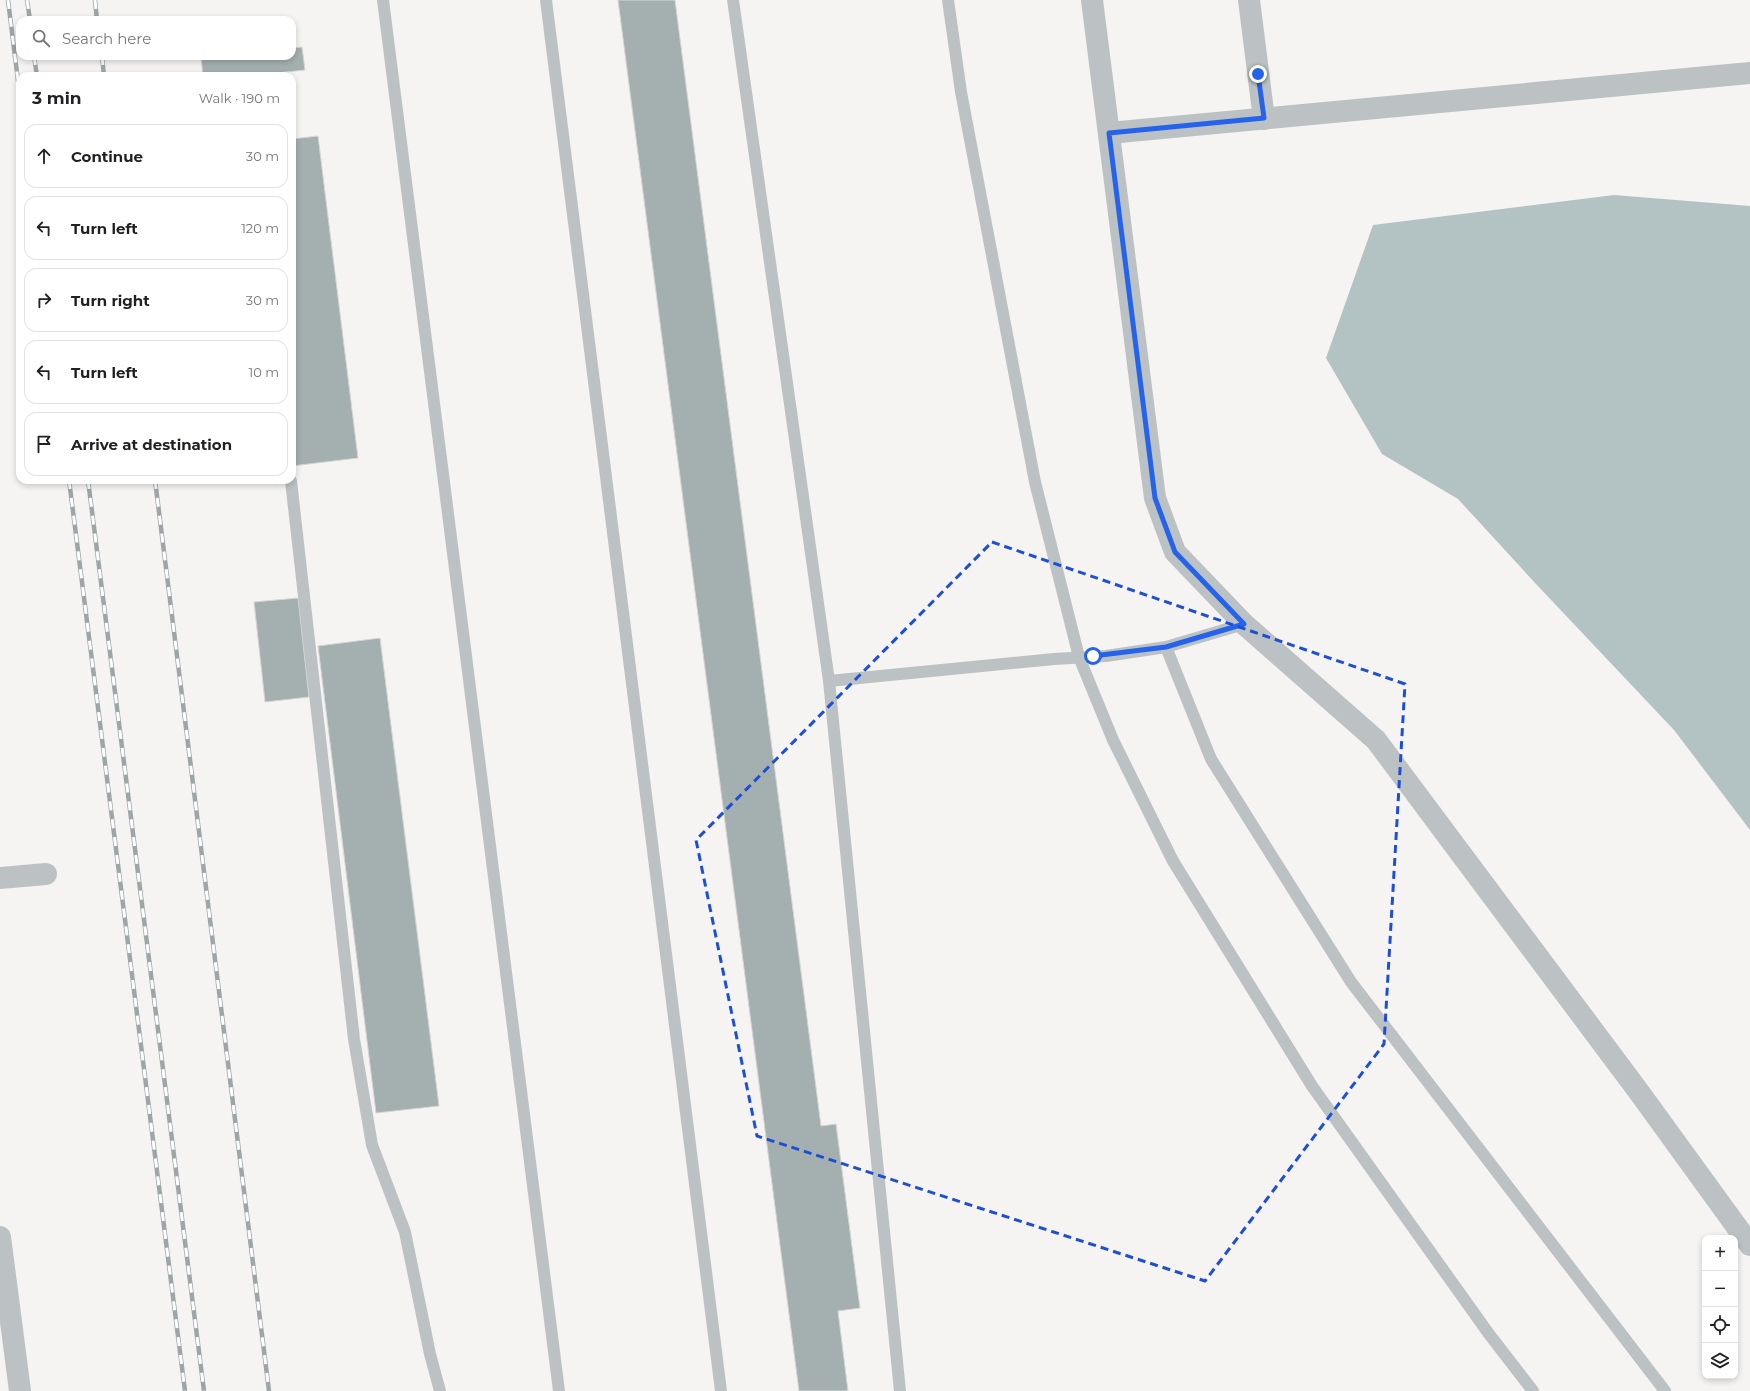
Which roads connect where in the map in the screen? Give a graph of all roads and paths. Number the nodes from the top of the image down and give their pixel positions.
1 (383, 0) edge
2 (546, 0) edge
3 (733, 0) edge
4 (948, 0) edge
5 (1092, 0) edge
6 (1249, 0) edge
7 (1750, 73) edge
8 (1264, 118) junction
9 (1109, 133) junction
10 (291, 484) edge
11 (1244, 624) junction
12 (1166, 647) junction
13 (1079, 657) junction
14 (830, 681) junction
15 (46, 874) dead end
16 (0, 878) edge
17 (0, 1237) edge
18 (1750, 1245) edge
19 (20, 1391) edge
20 (440, 1391) edge
21 (559, 1391) edge
22 (721, 1391) edge
23 (900, 1391) edge
24 (1533, 1391) edge
25 (1665, 1391) edge

1 - 21 lane
2 - 22 lane
3 - 14 lane
4 - 13 lane
5 - 9 street
6 - 8 street
7 - 8 street
8 - 9 street
9 - 11 street
10 - 20 lane
11 - 12 lane
11 - 18 street
12 - 13 lane
12 - 25 lane
13 - 14 lane
13 - 24 lane
14 - 23 lane
15 - 16 street
17 - 19 street

